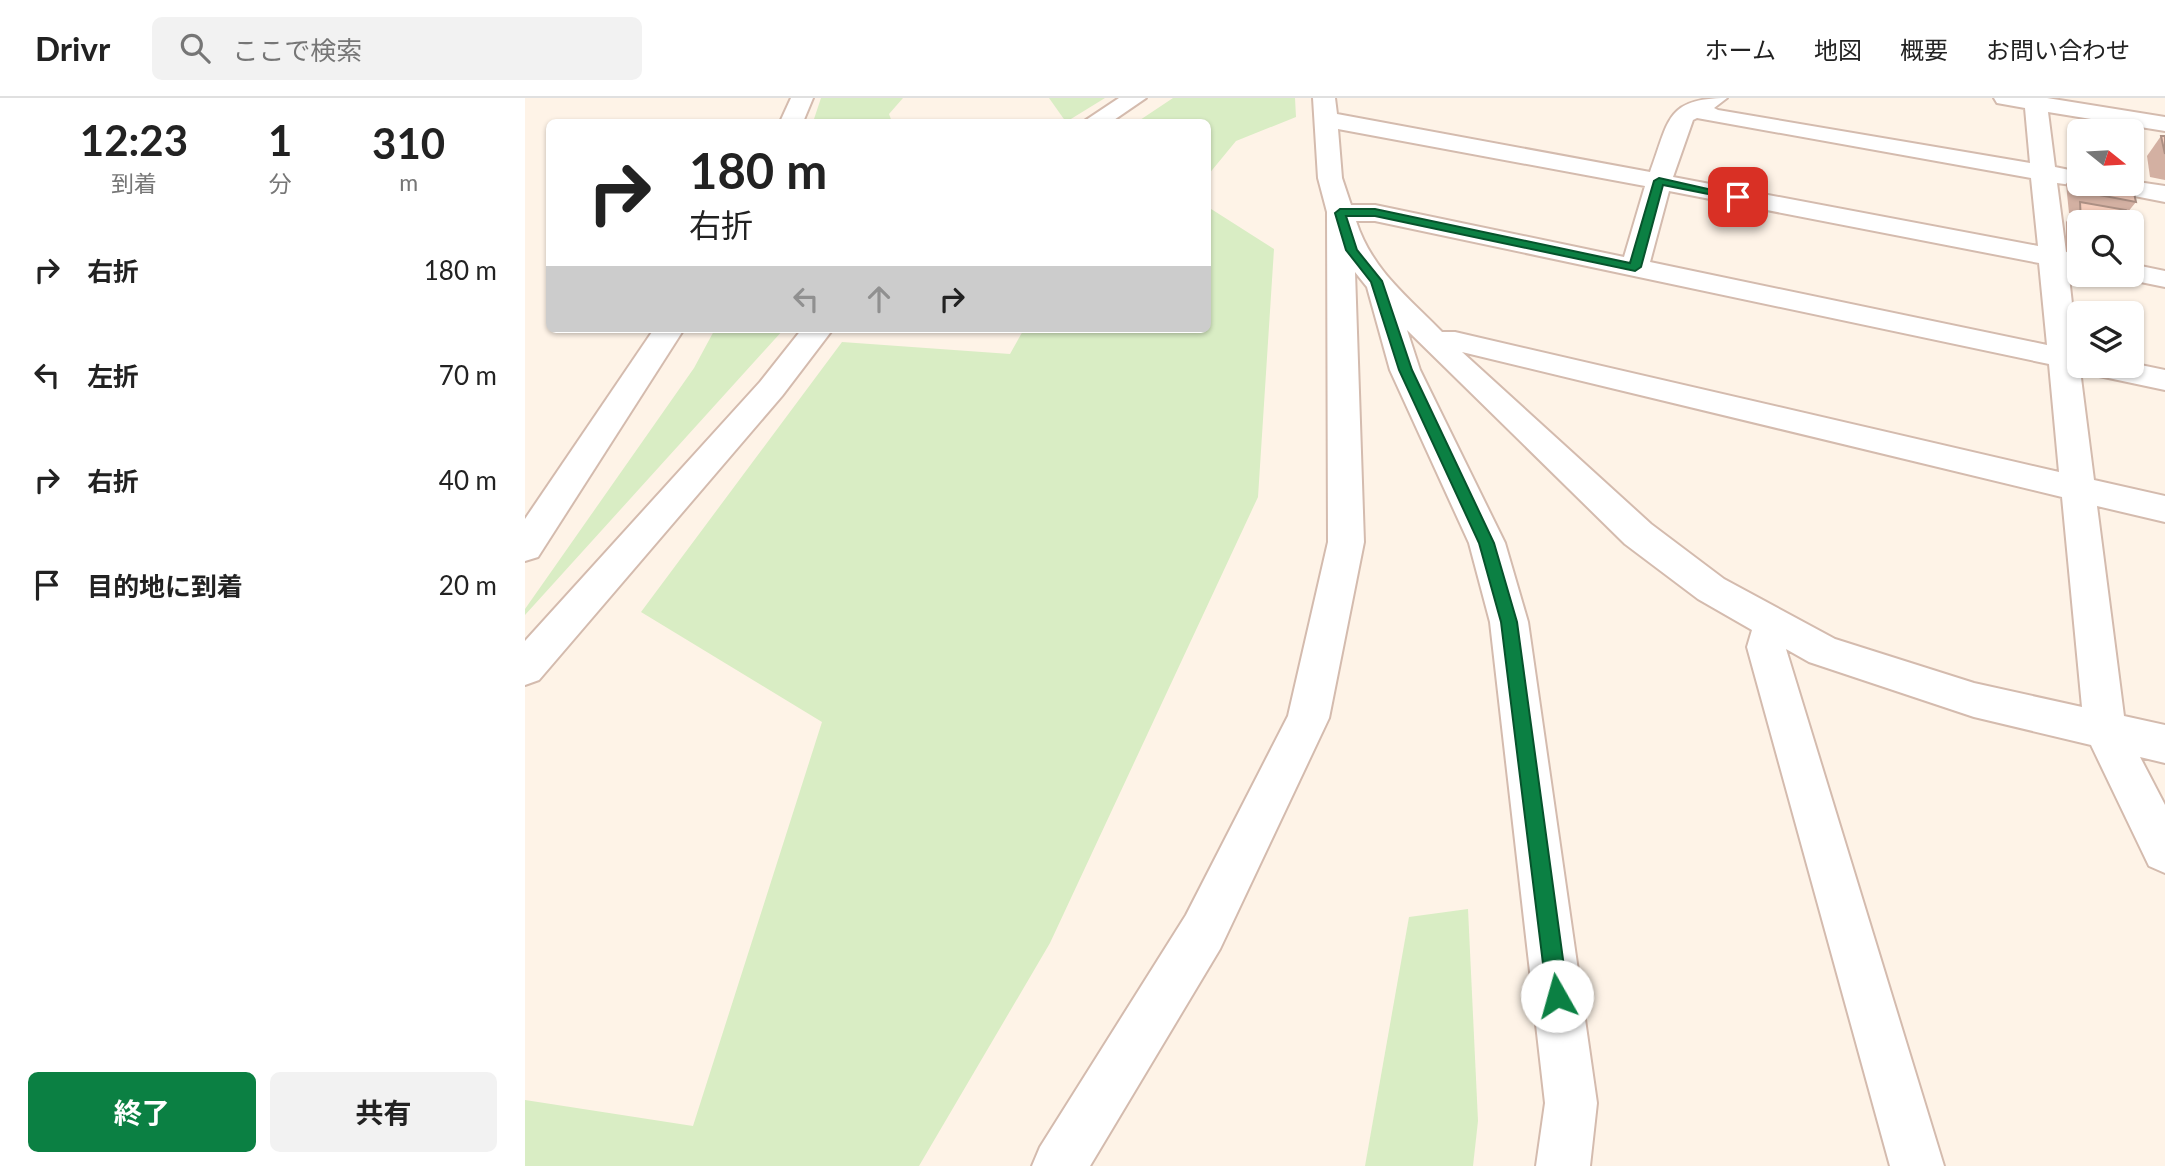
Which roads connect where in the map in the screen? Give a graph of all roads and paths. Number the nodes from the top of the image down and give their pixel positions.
1 (802, 98) edge
2 (1135, 98) edge
3 (2025, 100) edge
4 (1706, 104) edge
5 (1325, 109) edge
6 (793, 119) edge
7 (1100, 119) edge
8 (2165, 124) edge
9 (2044, 173) junction
10 (2067, 177) edge
11 (1659, 181) junction
12 (2144, 190) edge
13 (2165, 194) edge
14 (1340, 213) junction
15 (2066, 260) edge
16 (1635, 267) junction
17 (2144, 275) edge
18 (2165, 279) edge
19 (1376, 281) junction
20 (2068, 301) edge
21 (666, 333) edge
22 (815, 333) edge
23 (1434, 341) junction
24 (2067, 359) edge
25 (2144, 376) edge
26 (2073, 378) edge
27 (2165, 380) edge
28 (2078, 488) junction
29 (2165, 509) edge
30 (525, 547) edge
31 (1773, 623) junction
32 (525, 668) edge
33 (2105, 732) junction
34 (2165, 744) edge
35 (2165, 851) edge
36 (1059, 1166) edge
37 (1563, 1166) edge
38 (1917, 1166) edge

1 - 6 street
2 - 7 street
3 - 8 street
3 - 9 street
4 - 9 street
4 - 11 street
5 - 11 street
5 - 14 street
9 - 10 street
9 - 15 street
11 - 15 street
11 - 16 street
12 - 13 street
14 - 16 street
14 - 19 street
14 - 36 street
15 - 20 street
16 - 24 street
17 - 18 street
19 - 23 street
19 - 37 street
21 - 30 street
22 - 32 street
23 - 28 street
23 - 31 street
25 - 27 street
26 - 28 street
28 - 29 street
28 - 33 street
31 - 33 street
31 - 38 street
33 - 34 street
33 - 35 street

